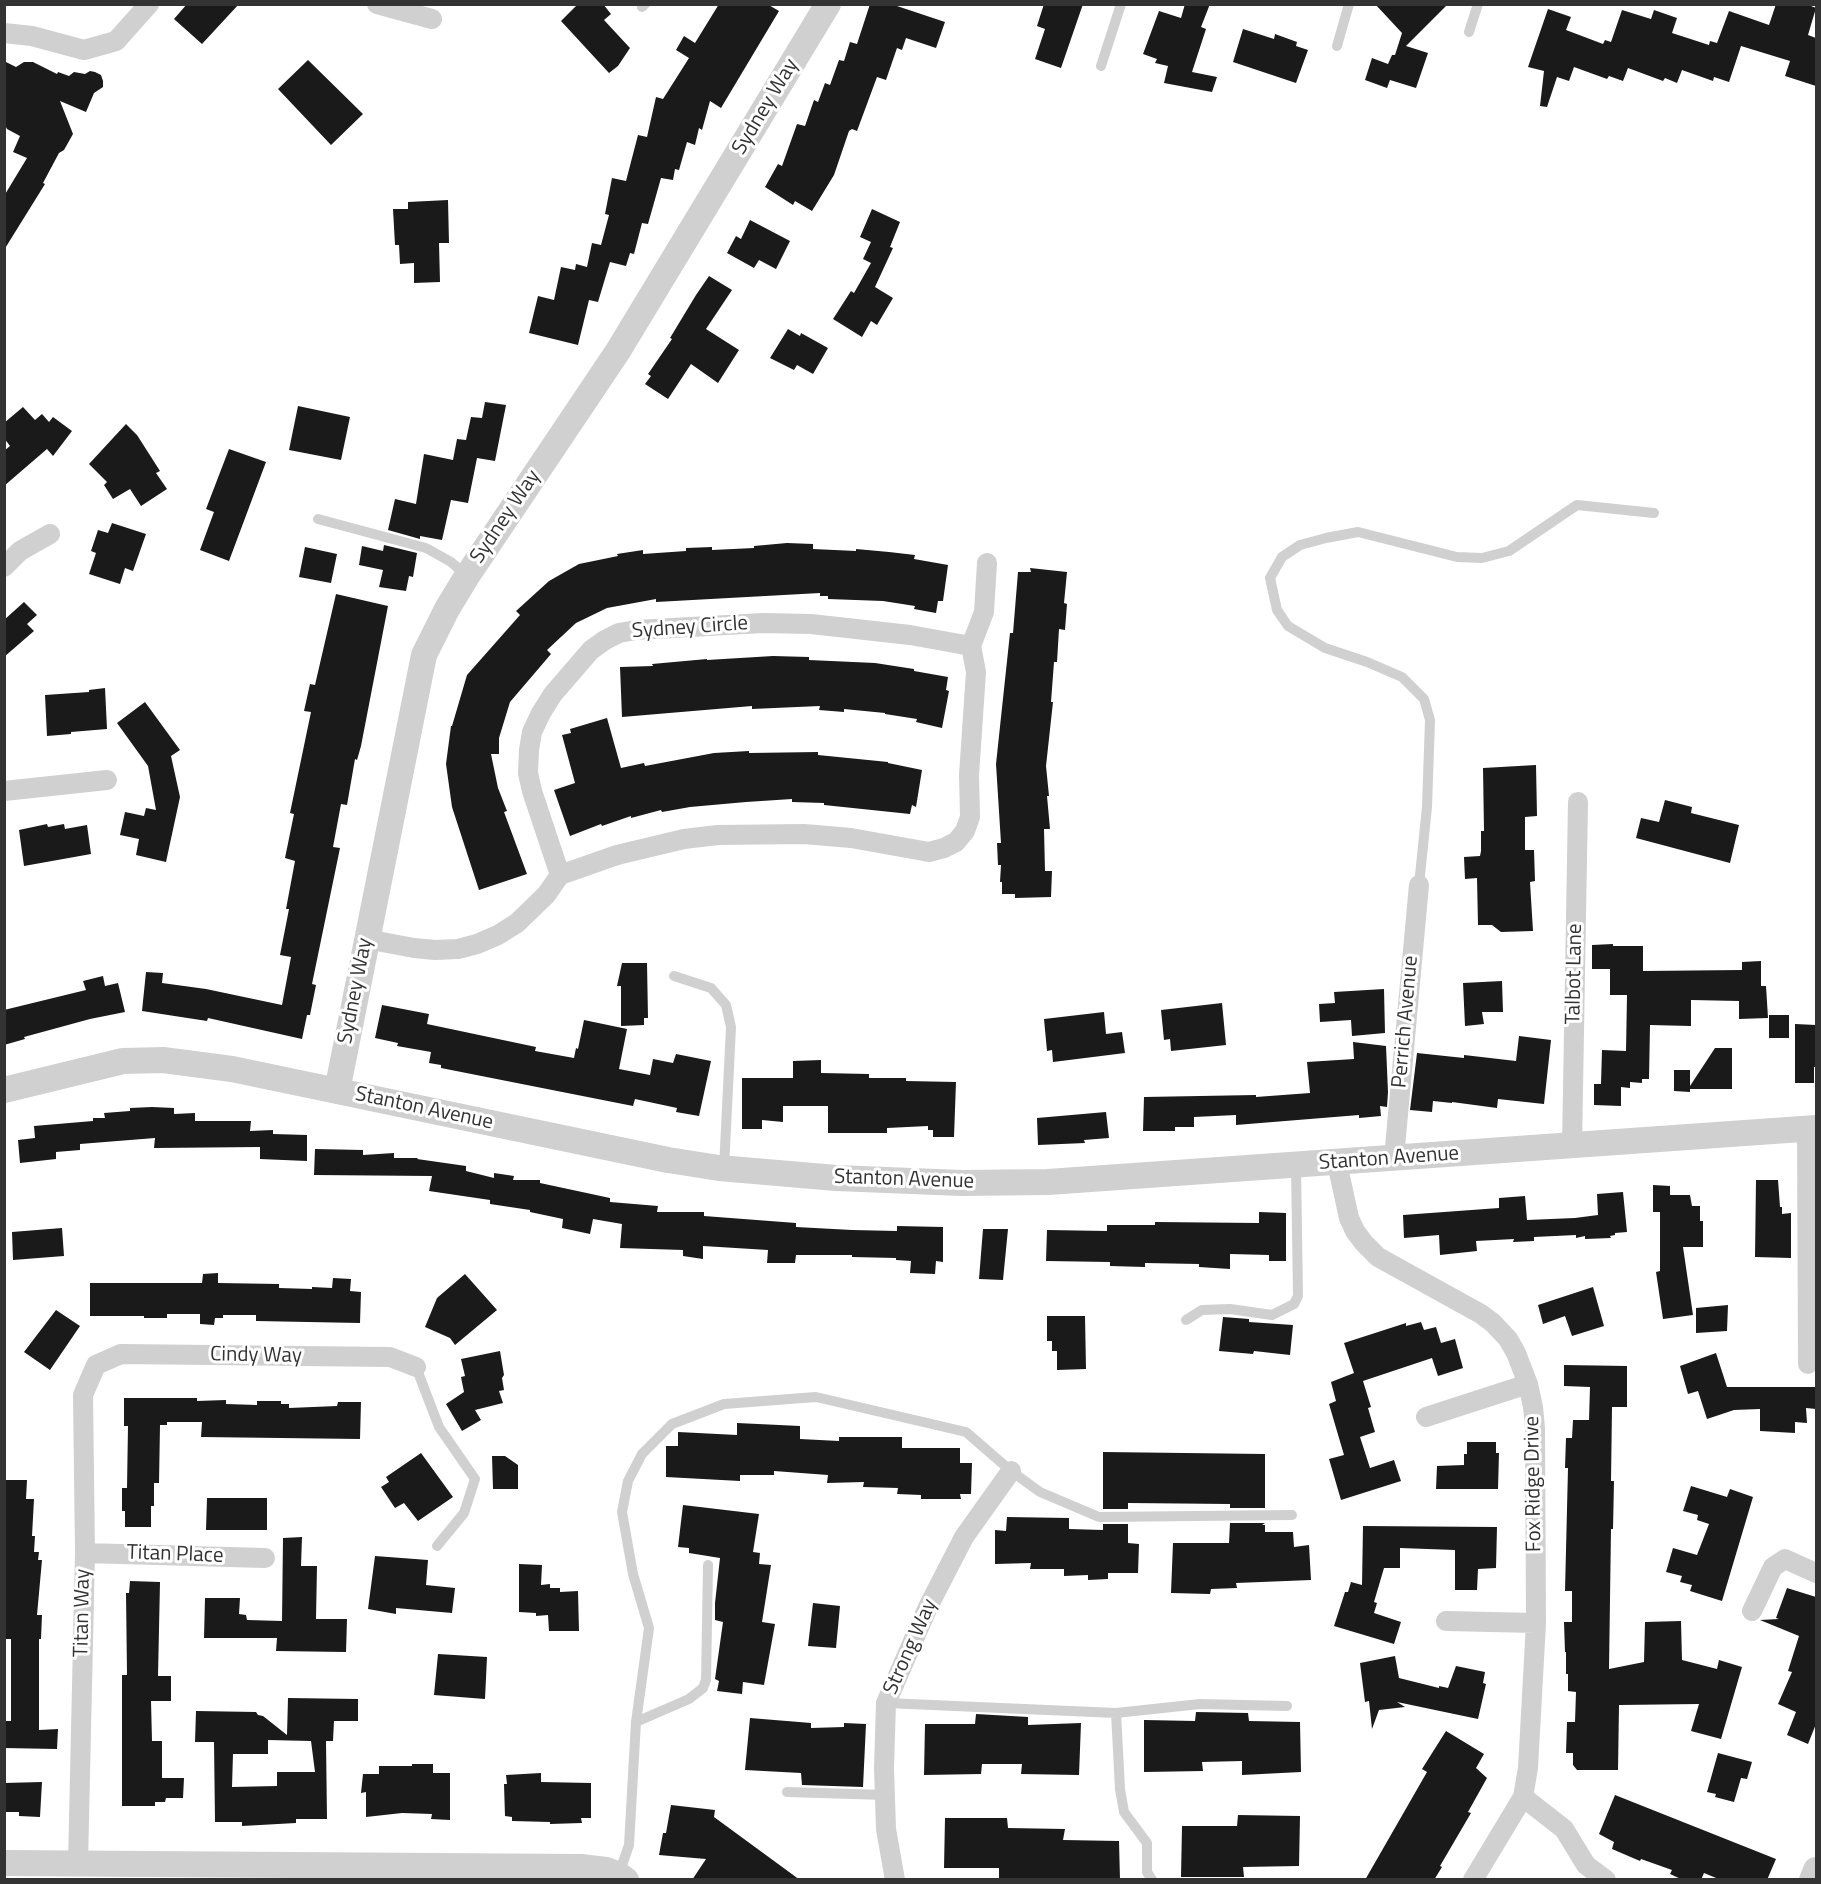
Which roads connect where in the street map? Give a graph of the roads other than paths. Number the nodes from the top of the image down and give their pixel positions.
1 (149, 4) edge
2 (377, 4) edge
3 (828, 4) edge
4 (1121, 4) edge
5 (1349, 4) edge
6 (1478, 4) edge
7 (432, 19) dead end
8 (1469, 32) dead end
9 (4, 33) edge
10 (1336, 46) dead end
11 (1101, 66) dead end
12 (1654, 513) dead end
13 (318, 519) dead end
14 (50, 534) dead end
15 (987, 563) dead end
16 (4, 567) edge
17 (467, 576) junction
18 (971, 646) junction
19 (107, 780) dead end
20 (4, 791) edge
21 (1578, 802) dead end
22 (560, 875) junction
23 (1419, 885) joint
24 (366, 939) junction
25 (674, 976) dead end
26 (4, 1090) edge
27 (337, 1091) junction
28 (1812, 1128) edge
29 (1572, 1146) junction
30 (1394, 1158) junction
31 (1337, 1163) junction
32 (1296, 1166) junction
33 (724, 1169) junction
34 (1186, 1320) dead end
35 (1808, 1364) dead end
36 (96, 1365) joint
37 (416, 1367) joint
38 (1528, 1384) junction
39 (1426, 1417) dead end
40 (1011, 1471) junction
41 (1292, 1515) dead end
42 (436, 1546) dead end
43 (85, 1553) junction
44 (265, 1558) dead end
45 (708, 1565) dead end
46 (1816, 1573) edge
47 (1752, 1611) dead end
48 (1446, 1621) dead end
49 (1536, 1623) junction
50 (886, 1703) junction
51 (1287, 1706) dead end
52 (1116, 1713) junction
53 (636, 1722) junction
54 (787, 1792) dead end
55 (885, 1796) junction
56 (1523, 1797) junction
57 (4, 1863) edge
58 (78, 1864) junction
59 (1816, 1870) edge
60 (622, 1877) edge
61 (1147, 1877) edge
62 (895, 1880) edge
63 (1473, 1880) edge
64 (1606, 1880) edge
65 (1812, 1880) edge

1 - 9 street
2 - 7 street
3 - 17 street, Sydney Way
4 - 11 lane
5 - 10 lane
6 - 8 lane
12 - 23 lane
13 - 17 lane
14 - 16 street
15 - 18 street
17 - 24 street, Sydney Way
18 - 22 street
18 - 22 street, Sydney Circle
19 - 20 street
21 - 29 street, Talbot Lane
22 - 24 street
23 - 30 street, Perrich Avenue
24 - 27 street, Sydney Way
25 - 33 lane
26 - 27 street, Stanton Avenue
27 - 33 street, Stanton Avenue
28 - 29 street, Stanton Avenue
28 - 35 street
29 - 30 street, Stanton Avenue
30 - 31 street, Stanton Avenue
31 - 32 street, Stanton Avenue
31 - 38 street, Fox Ridge Drive
32 - 33 street, Stanton Avenue
32 - 34 lane
36 - 37 street, Cindy Way
36 - 43 street, Titan Way
37 - 42 lane
38 - 39 street
38 - 49 street, Fox Ridge Drive
40 - 41 lane
40 - 50 street, Strong Way
40 - 53 lane
43 - 44 street, Titan Place
43 - 58 street, Titan Way
45 - 53 lane
46 - 47 street
48 - 49 street
49 - 56 street, Fox Ridge Drive
50 - 52 lane
50 - 55 street, Strong Way
51 - 52 lane
52 - 61 lane
53 - 60 lane
54 - 55 lane
55 - 62 street, Strong Way
56 - 63 street, Fox Ridge Drive
56 - 64 street
57 - 58 street
58 - 60 street
59 - 65 street

